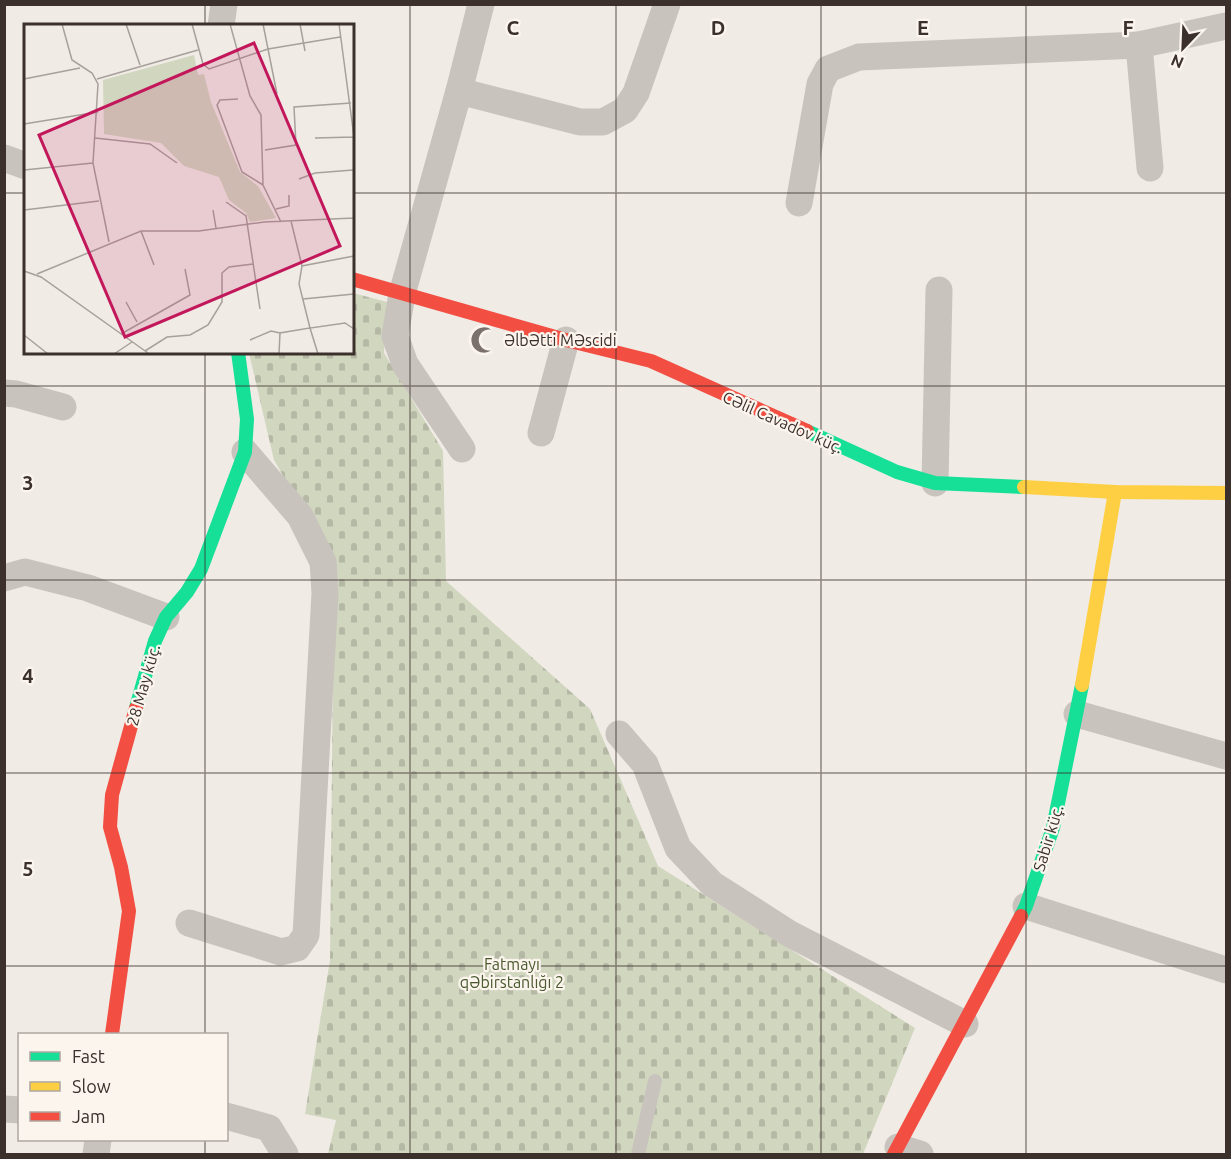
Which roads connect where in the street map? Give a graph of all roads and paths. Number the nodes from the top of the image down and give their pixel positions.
1 (224, 4) edge
2 (481, 4) edge
3 (667, 4) edge
4 (221, 24) edge
5 (1227, 26) edge
6 (1140, 45) junction
7 (459, 91) junction
8 (4, 158) edge
9 (24, 165) edge
10 (1150, 168) dead end
11 (799, 203) dead end
12 (354, 280) edge
13 (939, 290) dead end
14 (402, 294) junction
15 (566, 340) junction
16 (238, 354) edge
17 (4, 393) edge
18 (63, 407) dead end
19 (541, 433) dead end
20 (462, 449) dead end
21 (245, 452) junction
22 (935, 483) junction
23 (1115, 492) junction
24 (1227, 493) edge
25 (4, 578) edge
26 (166, 617) junction
27 (1077, 714) junction
28 (619, 734) dead end
29 (1227, 756) edge
30 (1026, 906) junction
31 (189, 923) dead end
32 (1227, 970) edge
33 (965, 1024) junction
34 (112, 1033) edge
35 (655, 1081) dead end
36 (228, 1117) edge
37 (904, 1152) edge
38 (285, 1155) edge
39 (638, 1155) edge

1 - 4 street
2 - 7 street
3 - 7 street
5 - 6 street
6 - 10 street
6 - 11 street
7 - 14 street
8 - 9 street
12 - 14 street, Cəlil Cavadov küç.
13 - 22 street
14 - 15 street, Cəlil Cavadov küç.
14 - 20 street
15 - 19 street
15 - 22 street, Cəlil Cavadov küç.
16 - 21 street, 28 May küç.
17 - 18 street
21 - 26 street, 28 May küç.
21 - 31 street
22 - 23 street, Cəlil Cavadov küç.
23 - 24 street, Cəlil Cavadov küç.
23 - 27 street, Sabir küç.
25 - 26 street
26 - 34 street, 28 May küç.
27 - 29 street
27 - 30 street, Sabir küç.
28 - 33 street
30 - 32 street
30 - 33 street, Sabir küç.
33 - 37 street, Sabir küç.
35 - 39 lane
36 - 38 street

